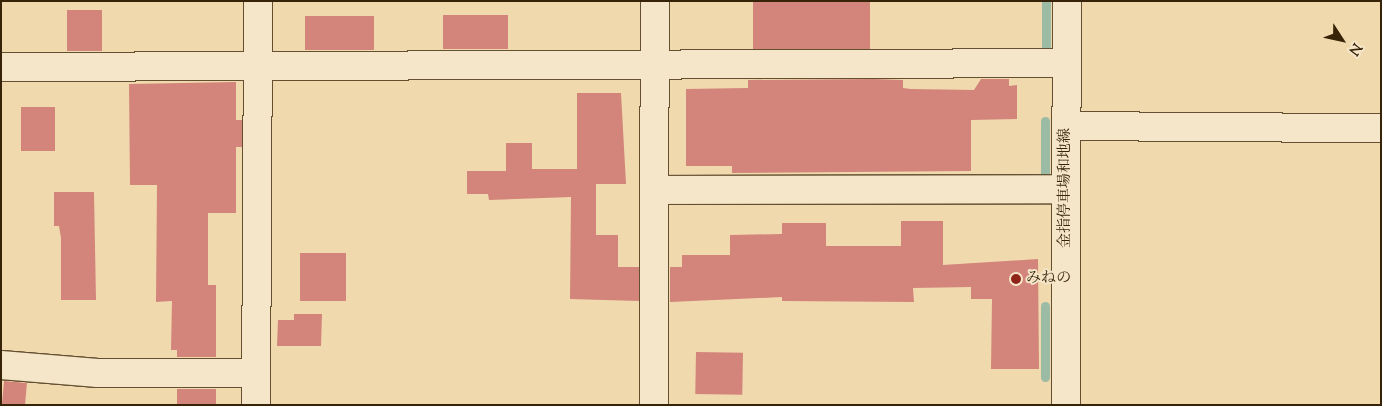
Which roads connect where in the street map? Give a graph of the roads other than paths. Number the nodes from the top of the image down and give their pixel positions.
1 (258, 1) edge
2 (655, 1) edge
3 (1067, 1) edge
4 (1067, 64) junction
5 (654, 66) junction
6 (1, 67) edge
7 (257, 67) junction
8 (1066, 126) junction
9 (1381, 128) edge
10 (1066, 189) junction
11 (654, 190) junction
12 (1, 365) edge
13 (256, 373) junction
14 (256, 405) edge
15 (654, 405) edge
16 (1066, 405) edge

1 - 7 street
2 - 5 street
3 - 4 street, 金指停車場和地線
4 - 5 street
4 - 8 street, 金指停車場和地線
5 - 7 street
5 - 11 street
6 - 7 street
7 - 13 street
8 - 9 street
8 - 10 street, 金指停車場和地線
10 - 11 street
10 - 16 street, 金指停車場和地線
11 - 15 street
12 - 13 street
13 - 14 street

